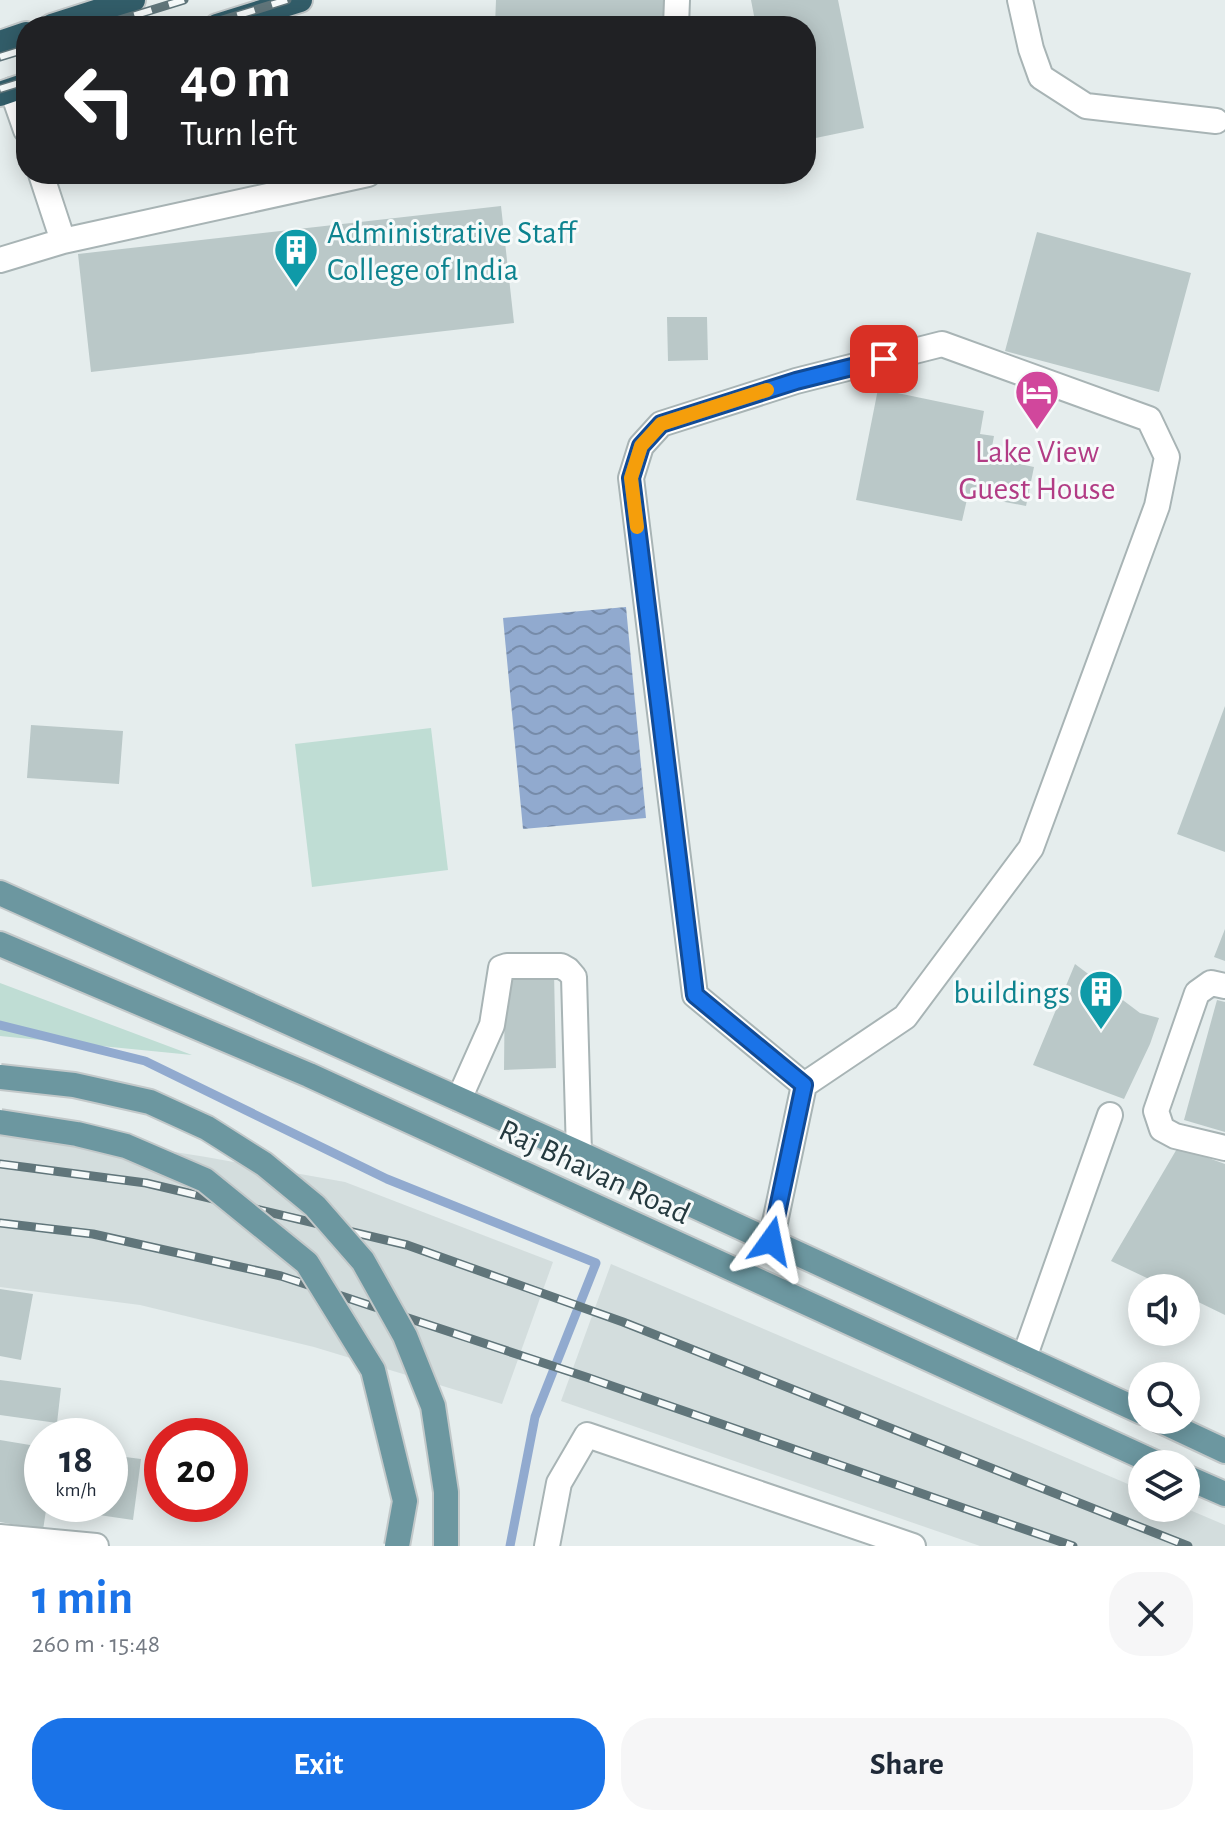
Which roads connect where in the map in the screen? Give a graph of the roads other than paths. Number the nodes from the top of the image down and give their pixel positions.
1 (133, 0) edge
2 (300, 0) edge
3 (1020, 0) edge
4 (83, 16) edge
5 (249, 16) edge
6 (1216, 121) dead end
7 (44, 184) edge
8 (322, 184) edge
9 (63, 241) junction
10 (0, 260) edge
11 (0, 893) edge
12 (0, 944) edge
13 (1225, 986) edge
14 (0, 1077) edge
15 (804, 1085) junction
16 (459, 1099) junction
17 (1110, 1115) dead end
18 (0, 1122) edge
19 (1225, 1148) edge
20 (579, 1153) junction
21 (771, 1241) junction
22 (1024, 1358) junction
23 (1128, 1406) edge
24 (1189, 1434) edge
25 (1128, 1450) edge
26 (1225, 1451) edge
27 (1200, 1483) edge
28 (1225, 1494) edge
29 (0, 1537) edge
30 (96, 1546) edge
31 (397, 1546) edge
32 (446, 1546) edge
33 (547, 1546) edge
34 (913, 1546) edge

1 - 4 highway
2 - 5 highway
3 - 6 street
7 - 9 street
8 - 9 street
9 - 10 street
11 - 16 main road, Raj Bhavan Road
12 - 25 main road, Raj Bhavan Road
13 - 19 street
14 - 32 main road, bridge
15 - 15 street
15 - 21 street
16 - 20 main road, Raj Bhavan Road
16 - 20 street
17 - 22 street
18 - 31 main road, bridge
20 - 21 main road, Raj Bhavan Road
21 - 22 main road, Raj Bhavan Road
22 - 23 main road, Raj Bhavan Road
24 - 26 main road
27 - 28 main road
29 - 30 street
33 - 34 street

